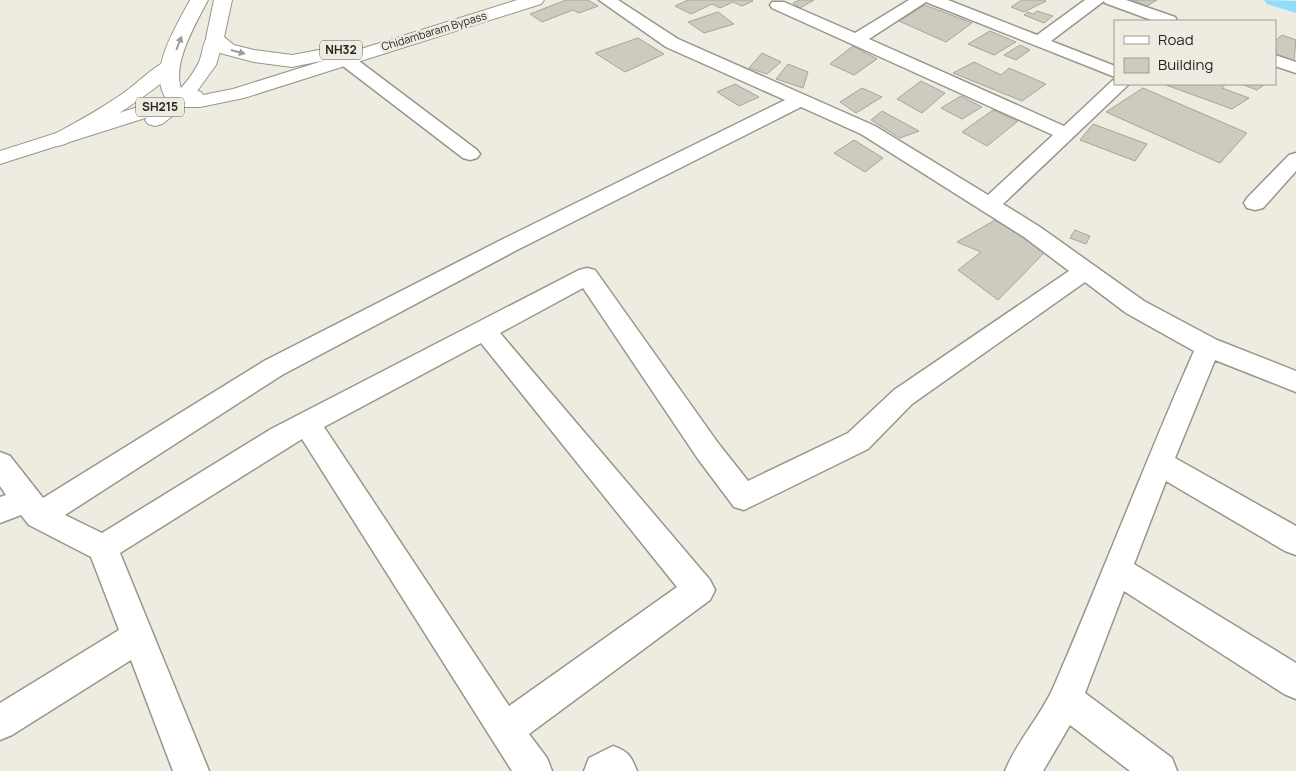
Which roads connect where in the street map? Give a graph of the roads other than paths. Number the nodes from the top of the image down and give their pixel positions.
1 (199, 0) edge
2 (223, 0) edge
3 (505, 0) edge
4 (535, 0) edge
5 (607, 0) edge
6 (920, 0) edge
7 (933, 0) edge
8 (1096, 0) edge
9 (1111, 0) edge
10 (778, 5) dead end
11 (1166, 20) edge
12 (215, 38) junction
13 (856, 40) junction
14 (1038, 42) junction
15 (320, 56) junction
16 (345, 59) junction
17 (1276, 60) edge
18 (170, 66) junction
19 (1296, 68) edge
20 (1114, 72) edge
21 (1119, 85) edge
22 (237, 94) junction
23 (801, 100) junction
24 (180, 101) junction
25 (155, 120) junction
26 (1066, 134) junction
27 (58, 140) junction
28 (470, 154) dead end
29 (0, 158) edge
30 (1296, 159) edge
31 (0, 170) edge
32 (1255, 203) dead end
33 (989, 206) junction
34 (1085, 270) junction
35 (484, 330) junction
36 (1208, 347) junction
37 (1296, 382) edge
38 (307, 423) junction
39 (1159, 463) junction
40 (0, 464) edge
41 (22, 509) edge
42 (1296, 542) edge
43 (103, 548) junction
44 (1117, 570) junction
45 (138, 637) junction
46 (1296, 682) edge
47 (1065, 700) junction
48 (0, 723) edge
49 (505, 730) junction
50 (191, 771) edge
51 (534, 771) edge
52 (602, 771) edge
53 (619, 771) edge
54 (1024, 771) edge
55 (1159, 771) edge

18 -> 1 main road
2 - 12 main road
3 - 15 main road, Chidambaram Bypass / NH32
4 - 16 main road, Chidambaram Bypass
5 - 23 street
6 - 13 street
7 - 14 street
8 - 14 street
9 - 11 street
10 - 13 street
12 -> 15 main road, Chidambaram Bypass / NH32
12 - 24 main road
13 - 26 street
14 - 20 street
15 - 24 main road, SH215
16 - 22 main road, Chidambaram Bypass
16 - 28 street
17 - 19 street
18 - 24 main road
18 - 27 main road
21 - 26 street
22 - 24 main road, Chidambaram Bypass
22 - 25 main road, SH215
23 - 33 street
23 - 41 street
24 - 25 main road
24 - 27 main road, SH215
25 - 31 main road, SH215
26 - 33 street
27 - 29 main road, SH215
30 - 32 street
33 - 34 street
34 - 35 street
34 - 36 street
35 - 38 street
35 - 49 street
36 - 37 street
36 - 39 street
38 - 43 street
38 - 49 street
39 - 42 street
39 - 44 street
40 - 41 street
41 - 43 street
43 - 45 street
44 - 46 street
44 - 47 street
45 - 48 street
45 - 50 street
47 - 54 street
47 - 55 street
49 - 51 street
52 - 53 street

